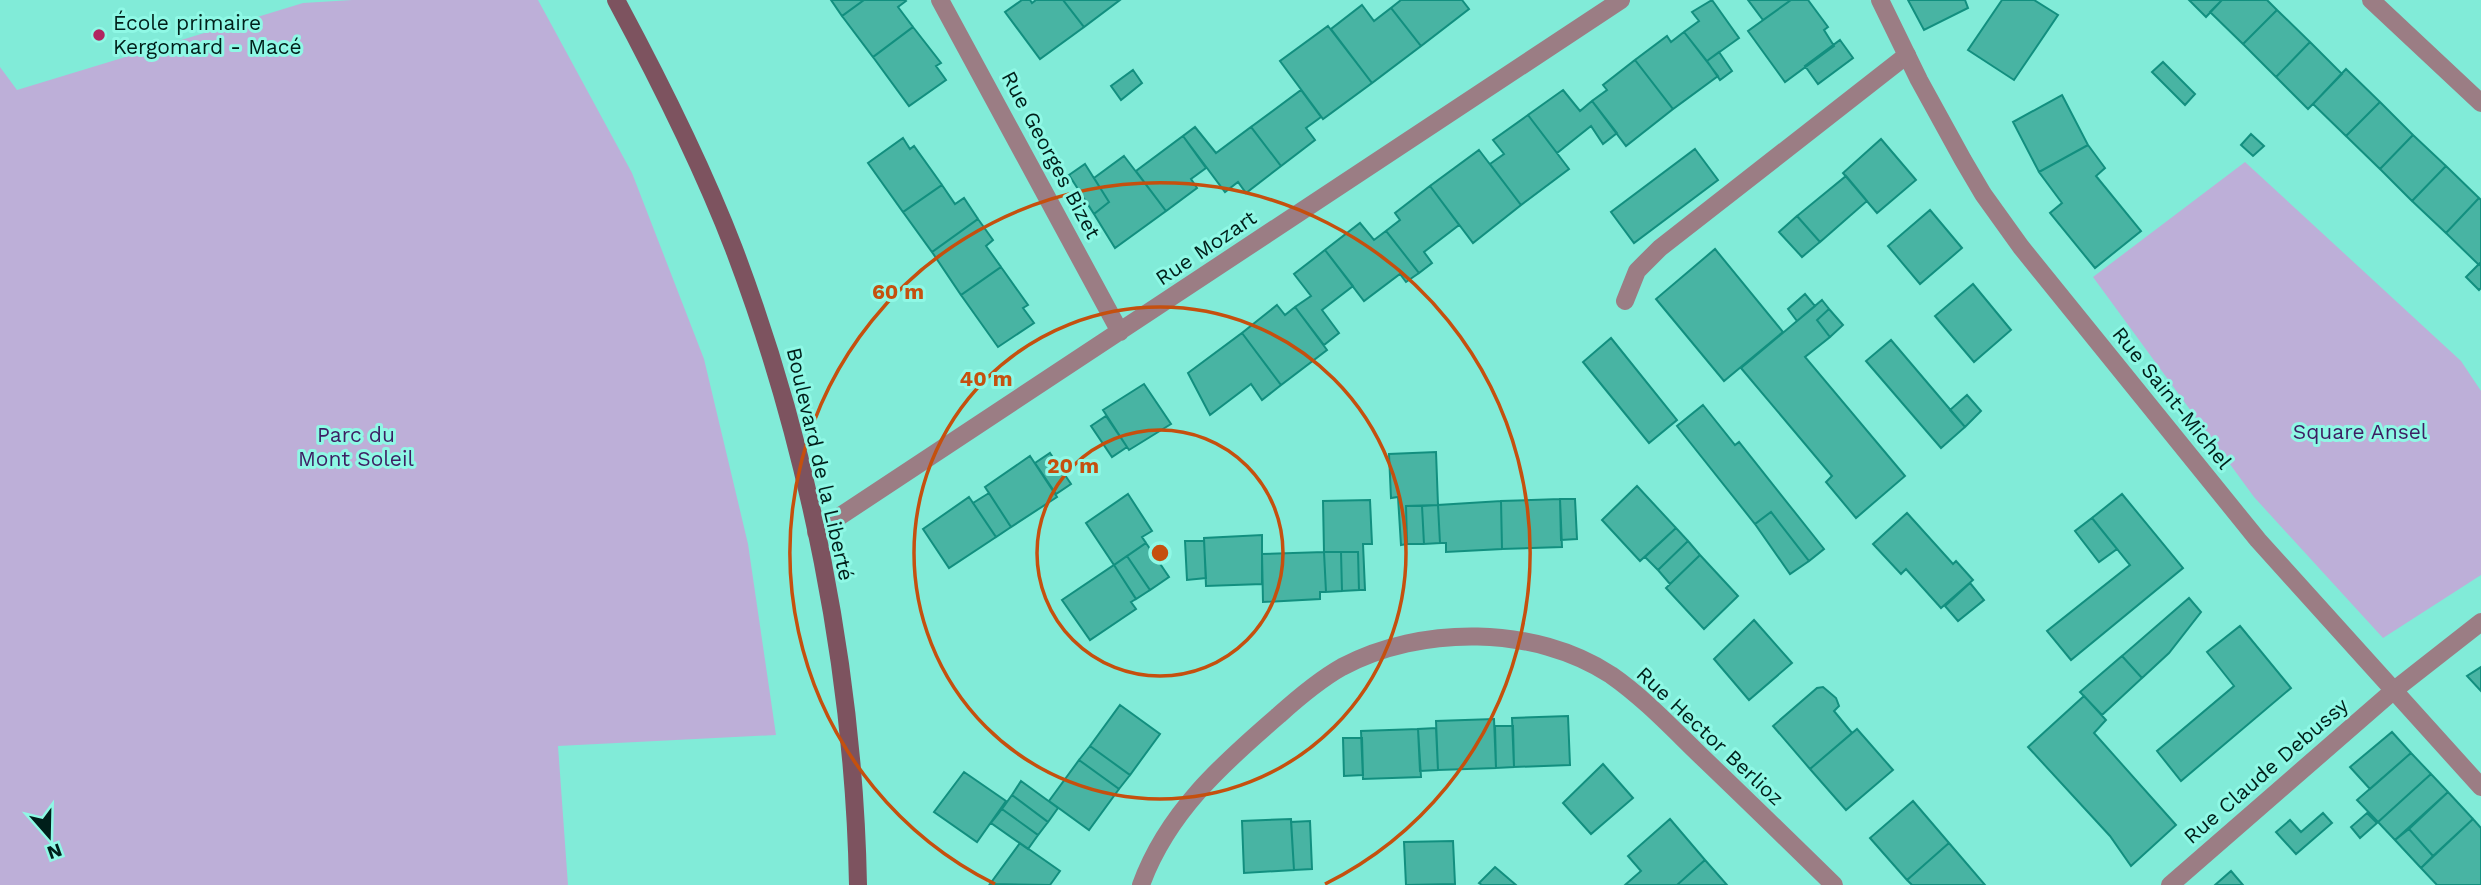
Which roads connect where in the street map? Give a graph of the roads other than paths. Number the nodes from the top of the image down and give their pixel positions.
1 (615, 0) edge
2 (940, 0) edge
3 (1621, 0) edge
4 (1880, 0) edge
5 (2371, 0) edge
6 (1908, 55) junction
7 (2481, 103) edge
8 (1625, 301) dead end
9 (1120, 332) junction
10 (816, 532) junction
11 (2481, 622) edge
12 (2393, 691) junction
13 (2481, 786) edge
14 (858, 885) edge
15 (1140, 885) edge
16 (1834, 885) edge
17 (2170, 885) edge

1 - 10 main road, Boulevard de la Liberté
2 - 9 street, Rue Georges Bizet
3 - 9 street, Rue Mozart
4 - 6 street, Rue Saint-Michel
5 - 7 street
6 - 8 street
6 - 12 street, Rue Saint-Michel
9 - 10 street, Rue Mozart
10 - 14 main road, Boulevard de la Liberté
11 - 12 street, Rue Claude Debussy
12 - 13 street, Rue Saint-Michel
12 - 17 street, Rue Claude Debussy
15 - 16 street, Rue Hector Berlioz

